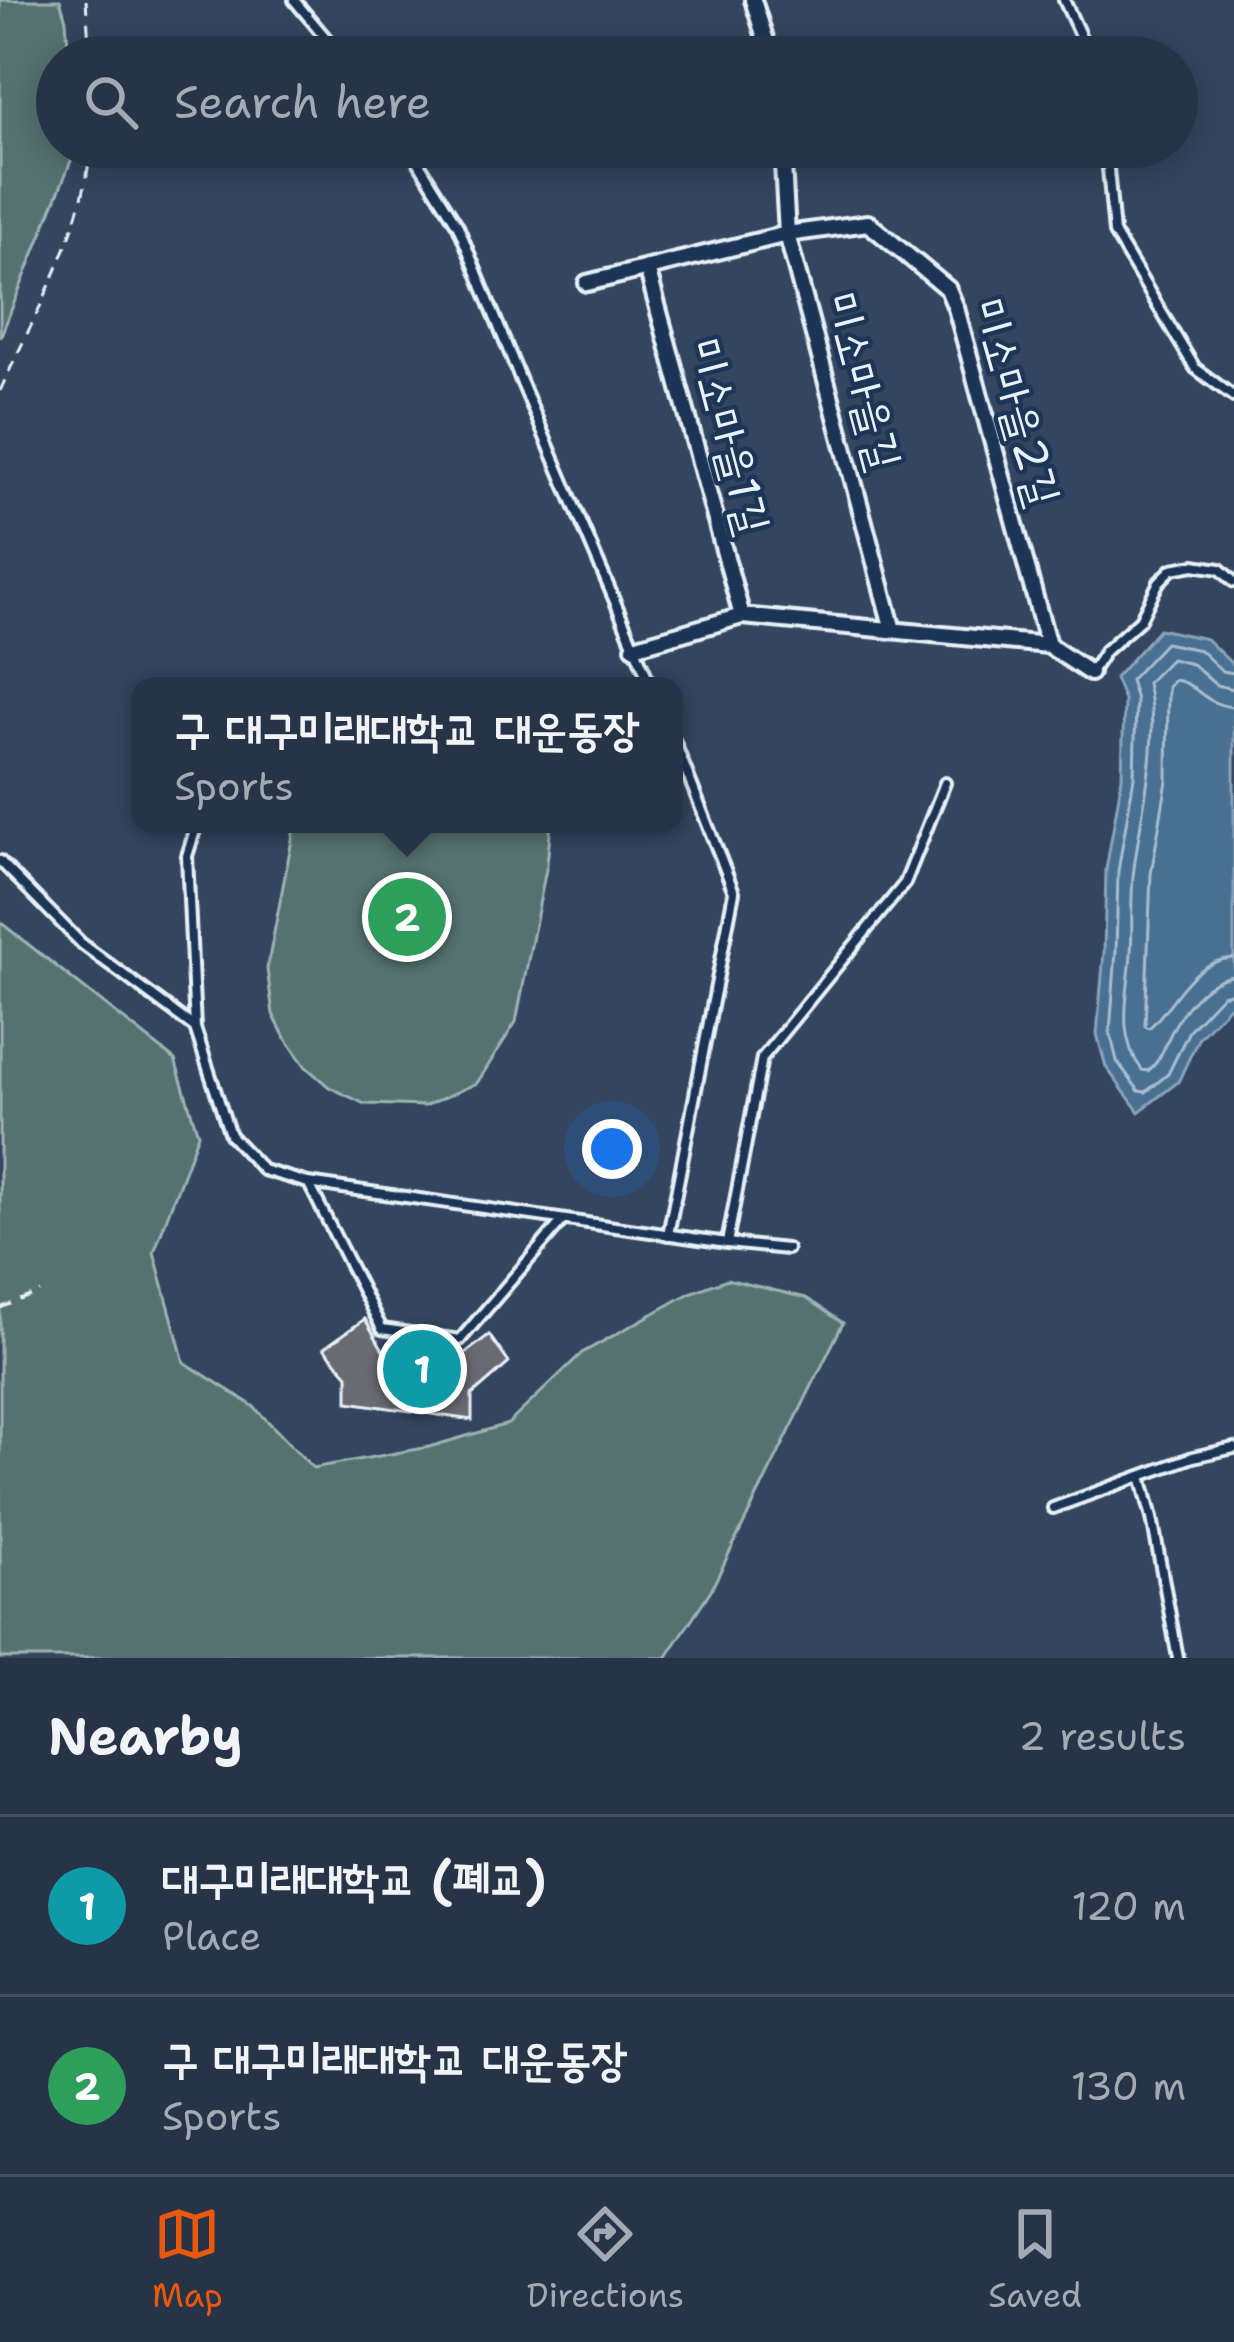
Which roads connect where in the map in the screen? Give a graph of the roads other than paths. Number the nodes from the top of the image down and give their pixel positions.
1 (294, 0) edge
2 (752, 0) edge
3 (1064, 0) edge
4 (324, 36) edge
5 (764, 36) edge
6 (1080, 36) edge
7 (423, 168) edge
8 (783, 168) edge
9 (1108, 168) edge
10 (787, 234) junction
11 (647, 268) junction
12 (587, 283) dead end
13 (1234, 398) edge
14 (1234, 582) edge
15 (742, 616) junction
16 (893, 630) junction
17 (1048, 644) junction
18 (634, 647) junction
19 (1090, 673) joint
20 (647, 677) edge
21 (683, 763) edge
22 (945, 783) dead end
23 (194, 833) edge
24 (0, 861) edge
25 (195, 1028) junction
26 (308, 1183) junction
27 (564, 1220) junction
28 (668, 1235) junction
29 (727, 1243) junction
30 (788, 1250) dead end
31 (1234, 1448) edge
32 (1141, 1476) junction
33 (1053, 1508) dead end
34 (1178, 1658) edge

1 - 4 lane
2 - 5 street
3 - 6 lane
7 - 18 lane
8 - 10 street, 미소마을길
9 - 13 lane
10 - 11 street
10 - 16 street, 미소마을길
10 - 17 street, 미소마을2길
11 - 12 street
11 - 15 street, 미소마을1길
14 - 19 lane
15 - 16 street
15 - 18 street
16 - 17 street
17 - 19 street
18 - 20 lane
21 - 28 lane
22 - 29 lane
23 - 25 lane
24 - 25 lane
25 - 26 lane
26 - 27 lane
26 - 27 lane
27 - 28 lane
28 - 29 lane
29 - 30 lane
31 - 32 lane
32 - 33 lane
32 - 34 lane

